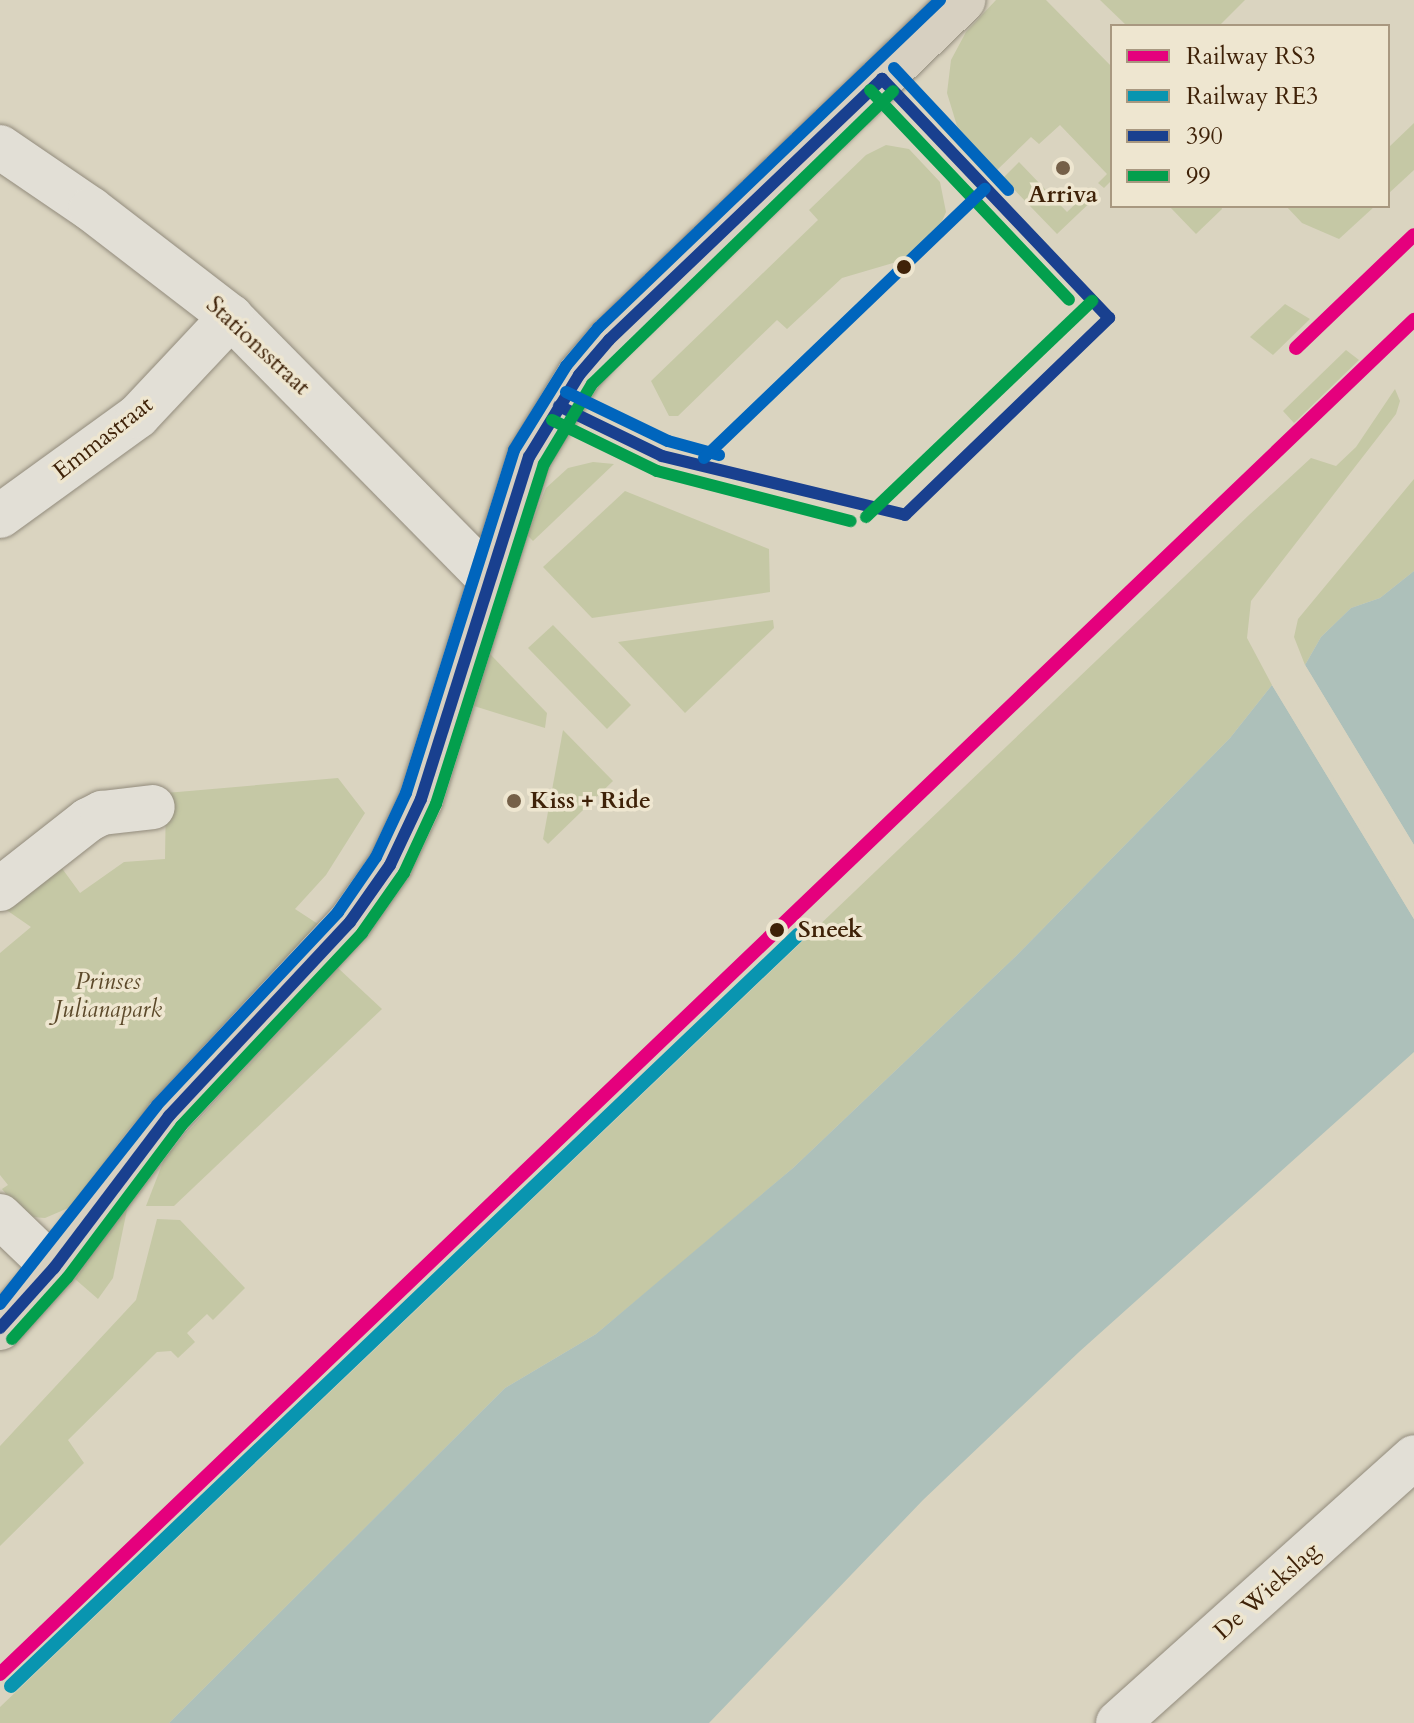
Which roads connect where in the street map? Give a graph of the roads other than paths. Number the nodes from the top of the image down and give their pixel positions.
1 (963, 0) edge
2 (0, 147) edge
3 (231, 317) junction
4 (0, 516) edge
5 (488, 578) junction
6 (153, 807) dead end
7 (0, 889) edge
8 (0, 1216) edge
9 (54, 1268) junction
10 (0, 1328) edge
11 (1414, 1457) edge
12 (1118, 1723) edge

1 - 5 main road
2 - 3 street, Stationsstraat
3 - 4 street, Emmastraat
3 - 5 street, Stationsstraat
5 - 9 main road
6 - 7 street
8 - 9 street
9 - 10 main road
11 - 12 street, De Wiekslag

